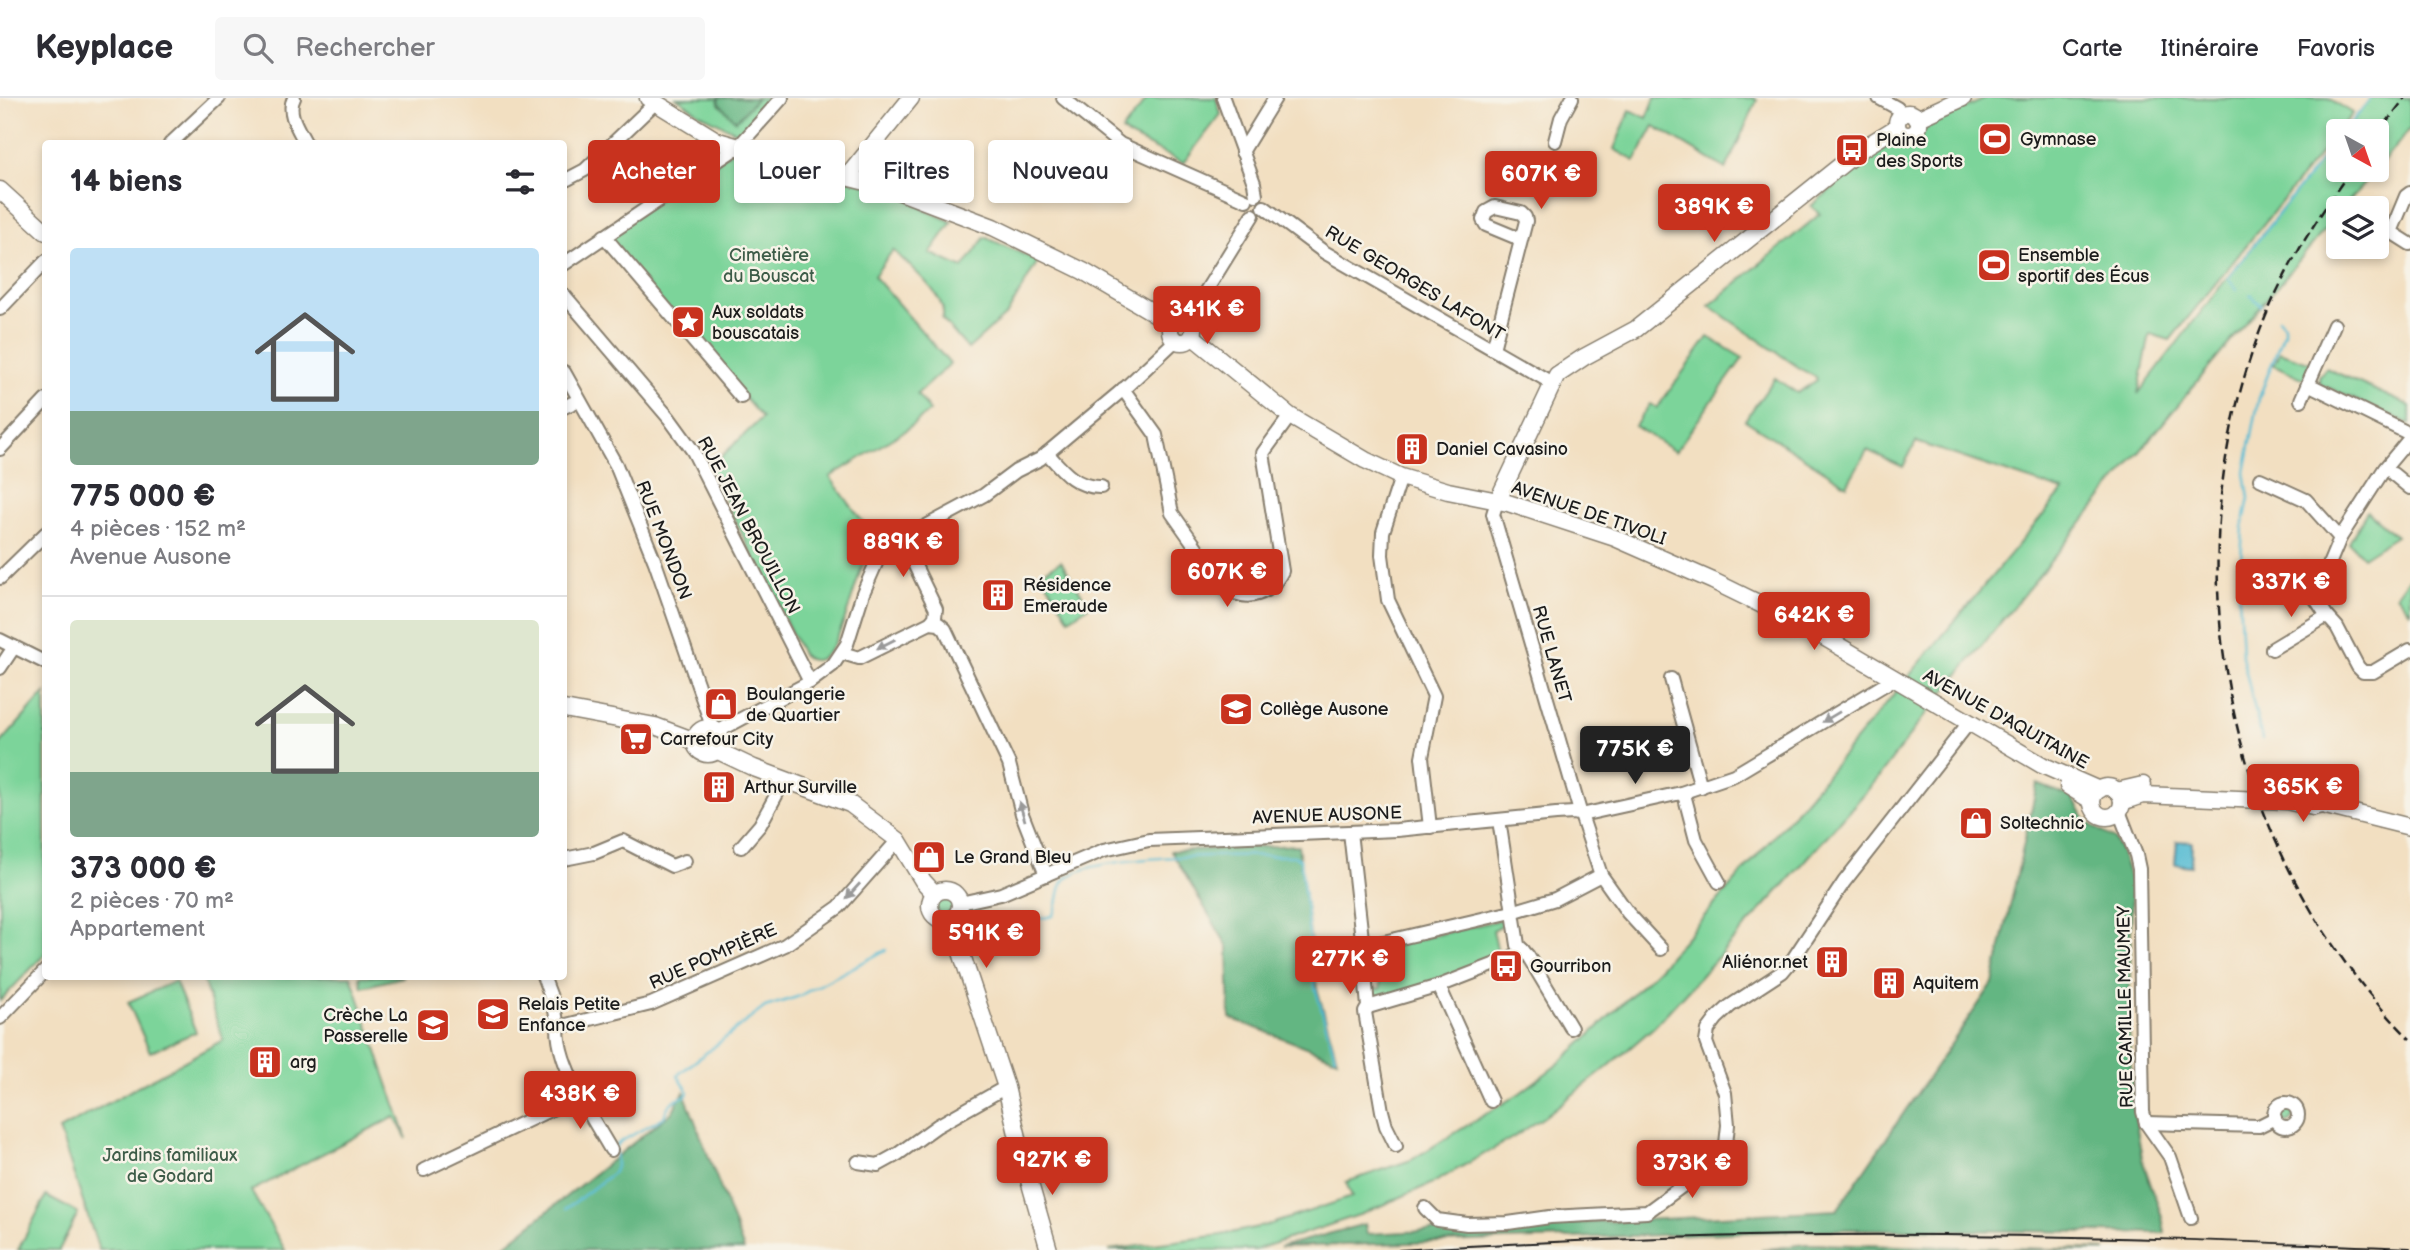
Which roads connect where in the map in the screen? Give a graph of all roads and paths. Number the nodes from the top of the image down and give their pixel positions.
1 (219, 98) edge
2 (294, 98) edge
3 (782, 98) edge
4 (911, 98) edge
5 (1063, 98) edge
6 (1223, 98) edge
7 (1275, 98) edge
8 (1572, 98) edge
9 (1880, 98) edge
10 (1963, 98) edge
11 (652, 101) edge
12 (1906, 120) junction
13 (174, 140) edge
14 (304, 140) edge
15 (745, 140) edge
16 (1555, 141) dead end
17 (734, 146) edge
18 (734, 151) edge
19 (1242, 152) junction
20 (847, 177) joint
21 (567, 179) edge
22 (0, 190) edge
23 (2410, 193) edge
24 (1251, 197) junction
25 (1258, 211) junction
26 (42, 228) edge
27 (604, 236) junction
28 (1520, 242) dead end
29 (2410, 244) edge
30 (567, 262) edge
31 (42, 265) edge
32 (567, 298) edge
33 (0, 309) edge
34 (2334, 325) dead end
35 (1185, 332) junction
36 (1493, 349) junction
37 (567, 378) edge
38 (1552, 383) junction
39 (2308, 384) junction
40 (1123, 389) junction
41 (741, 397) dead end
42 (579, 400) junction
43 (2301, 400) dead end
44 (42, 404) edge
45 (567, 406) edge
46 (1290, 416) junction
47 (2410, 436) edge
48 (0, 449) edge
49 (1047, 453) junction
50 (2393, 474) dead end
51 (1401, 477) junction
52 (2260, 479) dead end
53 (1101, 487) dead end
54 (2410, 488) edge
55 (1497, 502) junction
56 (42, 537) edge
57 (2340, 538) junction
58 (902, 539) junction
59 (0, 578) edge
60 (2327, 616) junction
61 (930, 623) junction
62 (0, 640) edge
63 (14, 647) junction
64 (2272, 649) dead end
65 (2410, 650) edge
66 (842, 653) junction
67 (42, 661) edge
68 (0, 668) edge
69 (1671, 679) dead end
70 (1892, 681) junction
71 (810, 682) junction
72 (1929, 708) joint
73 (567, 710) edge
74 (1969, 727) junction
75 (715, 730) junction
76 (695, 741) junction
77 (716, 750) junction
78 (785, 779) junction
79 (1701, 787) junction
80 (1681, 793) junction
81 (2095, 795) junction
82 (2118, 805) junction
83 (1581, 815) junction
84 (1499, 820) junction
85 (1430, 827) junction
86 (2410, 827) edge
87 (1350, 832) junction
88 (898, 840) junction
89 (741, 847) dead end
90 (567, 858) edge
91 (685, 861) dead end
92 (1046, 875) junction
93 (1601, 875) junction
94 (1719, 882) dead end
95 (934, 893) junction
96 (960, 902) junction
97 (1512, 912) junction
98 (950, 919) junction
99 (1362, 947) junction
100 (1661, 949) dead end
101 (1523, 950) junction
102 (42, 974) edge
103 (545, 980) edge
104 (1439, 986) junction
105 (1368, 1007) junction
106 (0, 1018) edge
107 (558, 1027) junction
108 (1571, 1028) dead end
109 (1006, 1087) junction
110 (579, 1096) junction
111 (1491, 1101) dead end
112 (2275, 1118) dead end
113 (2146, 1123) junction
114 (1396, 1146) dead end
115 (611, 1150) dead end
116 (858, 1163) dead end
117 (424, 1170) dead end
118 (1425, 1208) dead end
119 (2191, 1218) dead end
120 (1047, 1248) edge

1 - 13 street
2 - 14 street
3 - 15 street
4 - 20 street
5 - 24 street
6 - 19 street, RUE GEORGES LAFONT
7 - 19 street
8 - 16 street
9 - 12 street
10 - 12 street
11 - 17 street
11 - 21 street
12 - 38 street
18 - 27 street
19 - 24 street, RUE GEORGES LAFONT
20 - 35 street
22 - 26 street
23 - 29 street
24 - 25 street, RUE GEORGES LAFONT
25 - 35 street
25 - 36 street, RUE GEORGES LAFONT
27 - 30 street
27 - 41 street
28 - 36 street
31 - 33 street
32 - 71 street, RUE JEAN BROUILLON
34 - 39 street
35 - 40 street
35 - 46 street, AVENUE DE TIVOLI
36 - 38 street, RUE GEORGES LAFONT
37 - 42 street, RUE MONDON
38 - 55 street
39 - 43 street
39 - 47 street
40 - 46 street
40 - 49 street
42 - 45 street
42 - 75 street, RUE MONDON
44 - 48 street
46 - 51 street, AVENUE DE TIVOLI
47 - 57 street
49 - 53 street
49 - 58 street
50 - 54 street
51 - 55 street, AVENUE DE TIVOLI
51 - 85 street
52 - 57 street
55 - 70 street, AVENUE DE TIVOLI
55 - 83 street, RUE LANET
56 - 59 street
57 - 60 street
58 - 61 street
58 - 66 street
60 - 64 street
60 - 65 street
61 -> 66 street
92 -> 61 street
62 - 63 street
63 - 67 street
63 - 68 street
66 - 71 street
69 - 79 street
70 - 72 street, AVENUE DE TIVOLI
70 - 74 street, AVENUE D'AQUITAINE
70 -> 79 street, AVENUE AUSONE
71 - 75 street
72 - 74 street, AVENUE D'AQUITAINE
73 - 76 street
74 - 81 street, AVENUE D'AQUITAINE
74 - 118 street
75 - 76 street
75 - 77 street
76 - 77 street
77 - 78 street
78 - 88 street
78 - 89 street
79 - 80 street, AVENUE AUSONE
80 - 83 street, AVENUE AUSONE
80 - 94 street
81 - 82 street
81 - 82 street, AVENUE D'AQUITAINE
82 - 86 street
82 - 113 street, RUE CAMILLE MAUMEY
83 - 84 street, AVENUE AUSONE
83 - 93 street, RUE LANET
84 - 85 street, AVENUE AUSONE
84 - 97 street
85 - 87 street, AVENUE AUSONE
87 - 92 street, AVENUE AUSONE
87 - 99 street
88 - 95 street
88 -> 107 street, RUE POMPIÈRE
90 - 91 street
92 - 96 street, AVENUE AUSONE
93 - 97 street
93 - 100 street, RUE LANET
95 - 96 street
95 - 98 street
96 - 98 street
97 - 99 street
97 - 101 street
98 - 109 street
99 - 105 street
101 - 104 street
101 - 108 street
102 - 106 street
103 - 107 street
104 - 105 street
104 - 111 street
105 - 114 street
107 - 110 street
109 - 116 street
109 - 120 street
110 - 115 street
110 - 117 street
112 - 113 street
113 - 119 street, RUE CAMILLE MAUMEY

